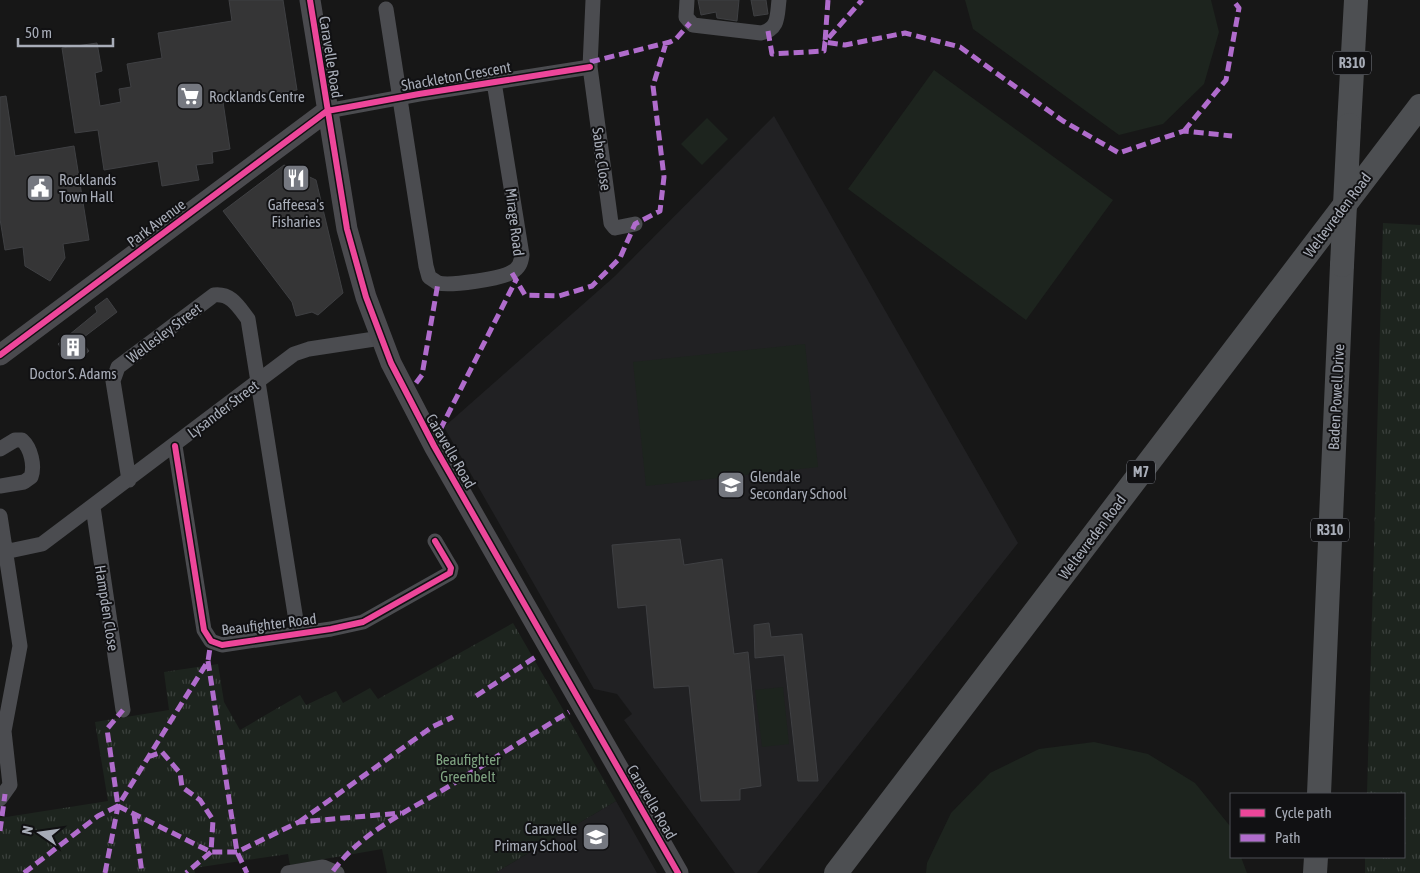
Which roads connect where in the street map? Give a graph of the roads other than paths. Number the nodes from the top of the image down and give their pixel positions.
1 (310, 0) edge
2 (593, 0) edge
3 (686, 0) edge
4 (779, 0) edge
5 (1356, 0) edge
6 (386, 9) dead end
7 (590, 67) junction
8 (494, 82) junction
9 (400, 98) junction
10 (1420, 106) edge
11 (327, 111) junction
12 (635, 224) dead end
13 (381, 338) junction
14 (0, 355) edge
15 (258, 382) junction
16 (175, 446) junction
17 (0, 449) edge
18 (128, 480) junction
19 (0, 486) edge
20 (92, 507) junction
21 (0, 516) edge
22 (434, 541) dead end
23 (3, 553) edge
24 (298, 633) junction
25 (123, 710) dead end
26 (1319, 793) edge
27 (0, 799) edge
28 (1316, 858) edge
29 (288, 873) edge
30 (337, 873) edge
31 (678, 873) edge
32 (836, 873) edge
33 (1315, 873) edge

1 - 11 street, Caravelle Road
2 - 7 street
3 - 4 street
5 - 26 main road, Baden Powell Drive / R310, bridge
6 - 9 street, Mirage Road
7 - 8 street, Shackleton Crescent
7 - 12 street, Sabre Close
8 - 9 street, Shackleton Crescent
8 - 9 street, Mirage Road
9 - 11 street, Shackleton Crescent
10 - 32 main road, Weltevreden Road / M7
11 - 13 street, Caravelle Road
11 - 14 street, Park Avenue
13 - 15 street, Lysander Street
13 - 31 street, Caravelle Road
15 - 16 street, Lysander Street
15 - 18 street, Wellesley Street
15 - 24 street, Beaufighter Road
16 - 18 street, Lysander Street
16 - 24 street, Beaufighter Road
17 - 19 street
18 - 20 street, Lysander Street
20 - 23 street, Lysander Street
20 - 25 street, Hampden Close
21 - 23 street
22 - 24 street, Beaufighter Road
23 - 27 street
28 - 33 main road
29 - 30 street

